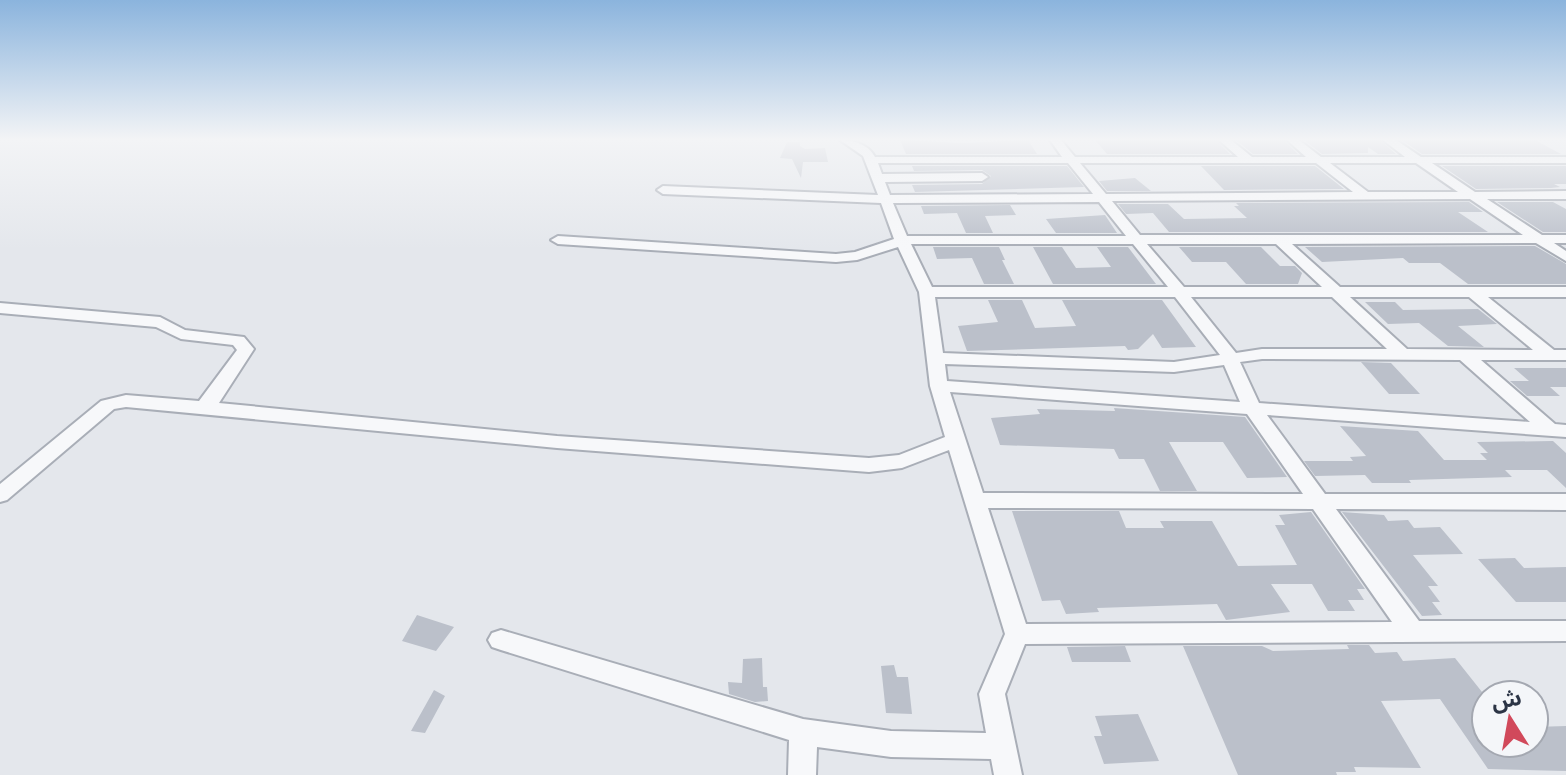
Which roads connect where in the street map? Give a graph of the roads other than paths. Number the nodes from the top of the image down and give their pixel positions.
1 (874, 176) edge
2 (978, 176) edge
3 (1084, 176) edge
4 (1339, 176) edge
5 (1442, 176) edge
6 (982, 177) joint
7 (663, 190) dead end
8 (1363, 194) junction
9 (1470, 195) junction
10 (1566, 195) edge
11 (991, 196) junction
12 (1100, 196) junction
13 (884, 199) junction
14 (1538, 239) junction
15 (1566, 239) edge
16 (558, 240) dead end
17 (1136, 240) junction
18 (1280, 240) junction
19 (902, 241) junction
20 (1566, 257) edge
21 (927, 292) junction
22 (1566, 292) edge
23 (1179, 293) junction
24 (1336, 293) junction
25 (1474, 293) junction
26 (0, 308) edge
27 (1403, 355) junction
28 (1558, 355) edge
29 (1466, 356) junction
30 (935, 358) junction
31 (1232, 359) junction
32 (939, 386) junction
33 (1251, 406) junction
34 (208, 407) junction
35 (1558, 430) edge
36 (955, 441) junction
37 (1566, 443) edge
38 (0, 495) edge
39 (973, 500) junction
40 (1566, 502) edge
41 (1320, 504) junction
42 (1566, 631) edge
43 (1017, 634) junction
44 (1414, 634) junction
45 (501, 640) dead end
46 (803, 732) junction
47 (1002, 746) junction
48 (802, 775) edge
49 (1008, 775) edge

1 - 13 street
2 - 6 street
3 - 12 street
4 - 8 street
5 - 9 street
6 - 11 street
7 - 13 street
8 - 9 street
8 - 12 street
9 - 10 street
9 - 14 street
11 - 12 street
11 - 13 street
12 - 17 street
13 - 19 street
14 - 15 street
14 - 18 street
14 - 20 street
16 - 19 street
17 - 18 street
17 - 19 street
17 - 23 street
18 - 24 street
19 - 21 street
21 - 23 street
21 - 30 street
22 - 25 street
23 - 24 street
23 - 31 street
24 - 25 street
24 - 27 street
25 - 28 street
26 - 34 street
27 - 29 street
27 - 31 street
28 - 29 street
29 - 35 street
30 - 31 street
30 - 32 street
31 - 33 street
32 - 33 street
32 - 36 street
33 - 35 street
33 - 41 street
34 - 36 street
34 - 38 street
35 - 37 street
36 - 39 street
39 - 41 street
39 - 43 street
40 - 41 street
41 - 44 street
42 - 44 street
43 - 44 street
43 - 47 street
45 - 46 street
46 - 47 street
46 - 48 street
47 - 49 street

